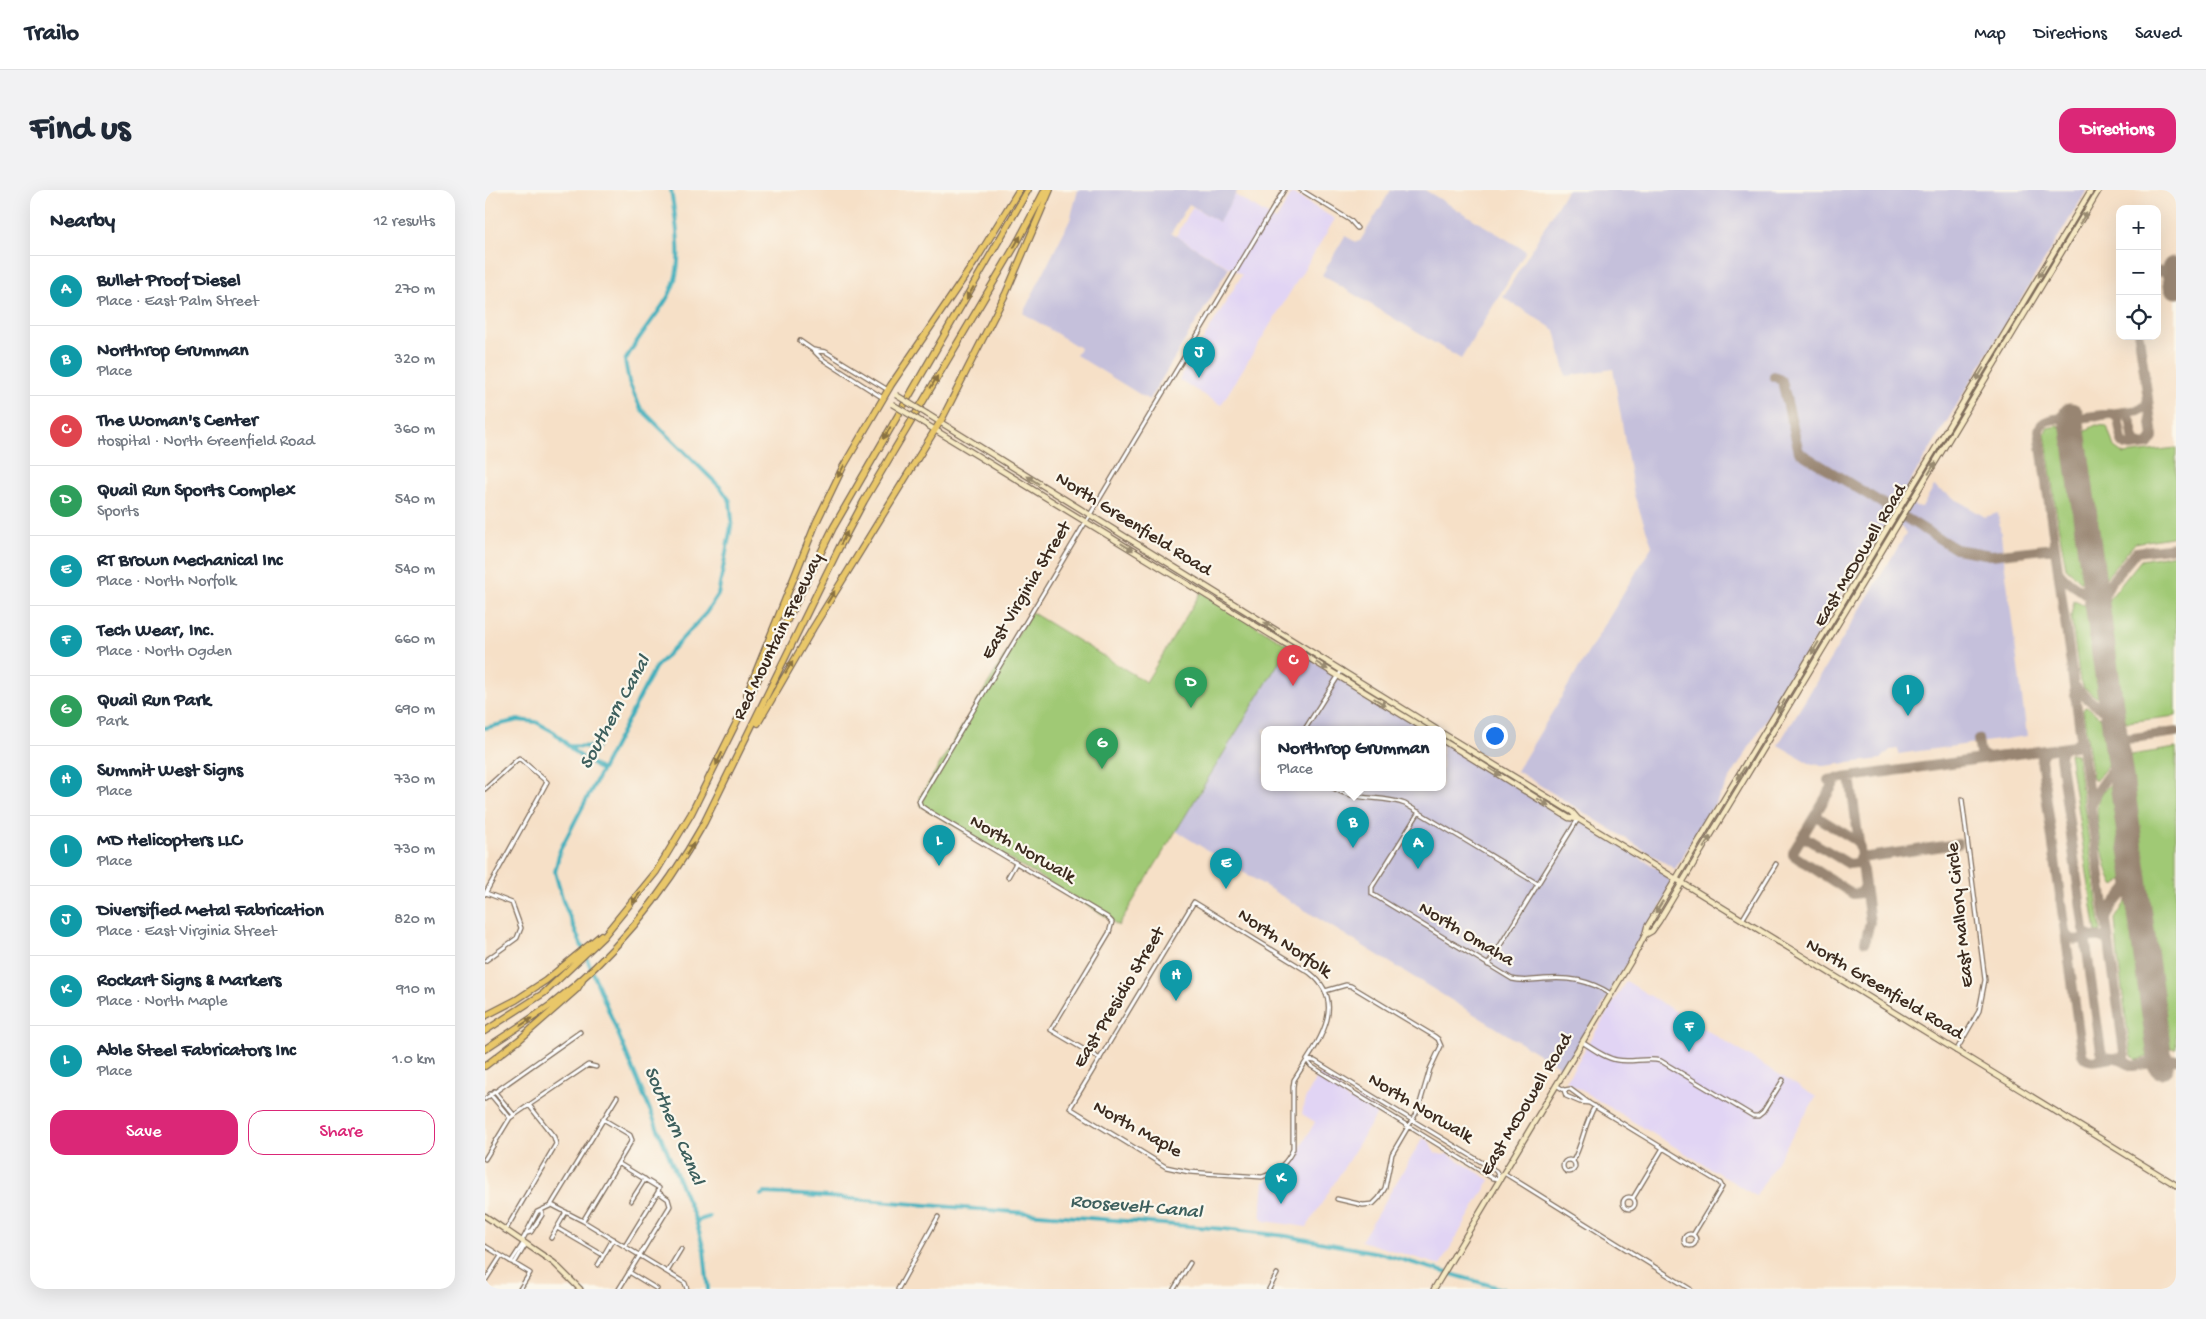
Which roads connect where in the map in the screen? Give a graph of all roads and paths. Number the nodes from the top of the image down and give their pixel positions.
1 (1019, 190) edge
2 (1028, 190) edge
3 (1045, 190) edge
4 (1050, 190) edge
5 (1285, 190) edge
6 (1301, 190) edge
7 (2091, 190) edge
8 (2099, 190) edge
9 (1357, 228) dead end
10 (800, 340) dead end
11 (813, 350) junction
12 (888, 390) junction
13 (883, 398) junction
14 (941, 422) junction
15 (935, 430) junction
16 (1089, 516) junction
17 (1085, 521) junction
18 (1342, 670) junction
19 (1338, 676) junction
20 (741, 716) junction
21 (1307, 726) edge
22 (1420, 726) edge
23 (1431, 726) edge
24 (1766, 731) junction
25 (1771, 734) junction
26 (1446, 736) edge
27 (1446, 742) edge
28 (723, 786) junction
29 (485, 789) edge
30 (1341, 791) edge
31 (1961, 799) dead end
32 (919, 801) joint
33 (1419, 812) junction
34 (1578, 819) junction
35 (1016, 863) junction
36 (1776, 864) dead end
37 (1008, 877) dead end
38 (1676, 880) junction
39 (1538, 884) junction
40 (1681, 884) junction
41 (485, 894) edge
42 (1194, 902) joint
43 (1742, 920) junction
44 (1645, 935) junction
45 (485, 961) edge
46 (1488, 966) junction
47 (559, 975) junction
48 (584, 977) junction
49 (1325, 991) junction
50 (1611, 994) junction
51 (485, 1016) edge
52 (485, 1031) edge
53 (580, 1032) dead end
54 (1582, 1042) junction
55 (485, 1049) edge
56 (1956, 1051) junction
57 (1100, 1059) junction
58 (1307, 1060) junction
59 (485, 1066) edge
60 (596, 1067) dead end
61 (1783, 1080) dead end
62 (1354, 1085) junction
63 (1556, 1085) junction
64 (1564, 1090) junction
65 (494, 1091) junction
66 (1351, 1091) junction
67 (491, 1094) junction
68 (617, 1097) dead end
69 (485, 1099) edge
70 (1589, 1103) junction
71 (529, 1105) junction
72 (1595, 1106) junction
73 (507, 1108) junction
74 (1070, 1108) joint
75 (504, 1110) junction
76 (512, 1116) junction
77 (603, 1119) junction
78 (1411, 1123) junction
79 (1663, 1148) junction
80 (485, 1159) edge
81 (1573, 1161) dead end
82 (618, 1163) junction
83 (1504, 1172) junction
84 (645, 1179) junction
85 (1500, 1179) junction
86 (2176, 1185) edge
87 (658, 1192) junction
88 (1633, 1198) dead end
89 (1337, 1199) dead end
90 (631, 1201) dead end
91 (550, 1205) junction
92 (542, 1210) junction
93 (566, 1212) junction
94 (532, 1217) junction
95 (938, 1217) dead end
96 (485, 1218) edge
97 (539, 1219) junction
98 (583, 1221) junction
99 (557, 1228) junction
100 (505, 1231) junction
101 (527, 1233) junction
102 (1693, 1235) dead end
103 (551, 1238) dead end
104 (613, 1239) junction
105 (524, 1242) junction
106 (485, 1246) edge
107 (625, 1246) junction
108 (681, 1249) dead end
109 (603, 1255) junction
110 (639, 1255) junction
111 (501, 1256) junction
112 (513, 1263) junction
113 (1190, 1263) dead end
114 (598, 1265) dead end
115 (629, 1272) junction
116 (667, 1272) junction
117 (1277, 1274) dead end
118 (485, 1281) edge
119 (520, 1289) edge
120 (580, 1289) edge
121 (619, 1289) edge
122 (657, 1289) edge
123 (687, 1289) edge
124 (898, 1289) edge
125 (1174, 1289) edge
126 (1269, 1289) edge
127 (1434, 1289) edge
128 (1690, 1289) edge

1 - 12 highway
2 -> 20 highway, Red Mountain Freeway
28 -> 3 highway, Red Mountain Freeway
4 - 14 highway
5 - 16 street, East Virginia Street
6 - 9 street
7 -> 24 main road, East McDowell Road
25 -> 8 main road, East McDowell Road
10 - 11 street, North Greenfield Road
11 - 12 street, North Greenfield Road
11 - 13 street, North Greenfield Road
12 - 13 highway
12 - 14 main road, North Greenfield Road, bridge
13 - 15 main road, North Greenfield Road, bridge
13 -> 20 highway
14 - 15 highway
16 -> 14 main road, North Greenfield Road
15 - 17 main road, North Greenfield Road
28 -> 15 highway
16 - 17 street, East Virginia Street
18 -> 16 main road, North Greenfield Road
17 -> 19 main road, North Greenfield Road
17 - 32 street, East Virginia Street
18 - 19 street
18 - 23 main road, North Greenfield Road
19 - 21 street
19 -> 22 main road, North Greenfield Road
20 -> 47 highway, Red Mountain Freeway
24 - 25 main road
24 -> 38 main road, East McDowell Road
40 -> 25 main road, East McDowell Road
26 - 34 main road, North Greenfield Road
27 -> 34 main road, North Greenfield Road
48 -> 28 highway, Red Mountain Freeway
29 - 41 street
30 - 33 street
31 - 56 street, East Mallory Circle
32 - 35 street, North Norwalk
33 - 39 street
33 - 46 street, North Omaha
34 - 38 main road, North Greenfield Road
34 - 39 street
35 - 37 street
35 - 57 street, North Norwalk
36 - 43 street
38 - 40 main road, North Greenfield Road
38 -> 44 main road, East McDowell Road
39 - 46 street
40 - 43 main road, North Greenfield Road
40 - 44 main road, East McDowell Road
41 - 45 street
42 - 49 street, North Norfolk
42 - 57 street, East Presidio Street
43 - 56 main road, North Greenfield Road
44 - 50 main road, East McDowell Road
46 - 50 street, North Omaha
47 - 51 highway
47 - 52 highway, Red Mountain Freeway
55 -> 48 highway, Red Mountain Freeway
48 - 59 highway
49 - 58 street
49 - 78 street, North Norfolk
50 - 54 main road, East McDowell Road
53 - 65 street
54 - 61 street
54 - 63 main road, East McDowell Road
56 - 86 main road, North Greenfield Road
57 - 74 street, East Presidio Street
58 - 62 street, North Norwalk
58 - 66 street, North Norwalk
58 - 74 street, North Maple
60 - 71 street
62 - 66 street
62 - 78 street, North Norwalk
63 - 64 street
63 - 83 main road, East McDowell Road
64 - 70 street
64 - 70 street
65 - 67 street
65 - 73 street
66 - 78 street, North Norwalk
67 - 69 street
67 - 75 street
68 - 77 street
70 - 72 street
71 - 76 street
71 - 100 street
72 - 79 street
72 - 81 street
73 - 75 street
73 - 76 street
75 - 76 street
76 - 80 street
77 - 82 street
77 - 91 street
78 - 85 street, North Norwalk
78 - 85 street, North Norwalk
78 - 89 street
79 - 88 street
79 - 102 street
82 - 84 street
82 - 98 street
83 - 85 main road, East McDowell Road
83 - 128 street
84 - 87 street
84 - 90 street
85 - 127 main road, East McDowell Road
87 - 107 street
87 - 110 street
91 - 92 street
91 - 93 street
92 - 94 street
92 - 97 street
93 - 98 street
93 - 99 street
94 - 97 street
94 - 101 street
95 - 124 street
96 - 100 main road
97 - 101 street
98 - 104 street
99 - 103 street
99 - 109 street
100 - 105 main road
101 - 105 street
104 - 107 street
104 - 109 street
105 - 112 street
105 - 120 main road
106 - 111 street
107 - 110 street
108 - 116 street
109 - 114 street
110 - 115 street
110 - 116 street
111 - 112 street
111 - 118 street
112 - 119 street
113 - 125 street
115 - 121 street
115 - 122 street
116 - 123 street
117 - 126 street

